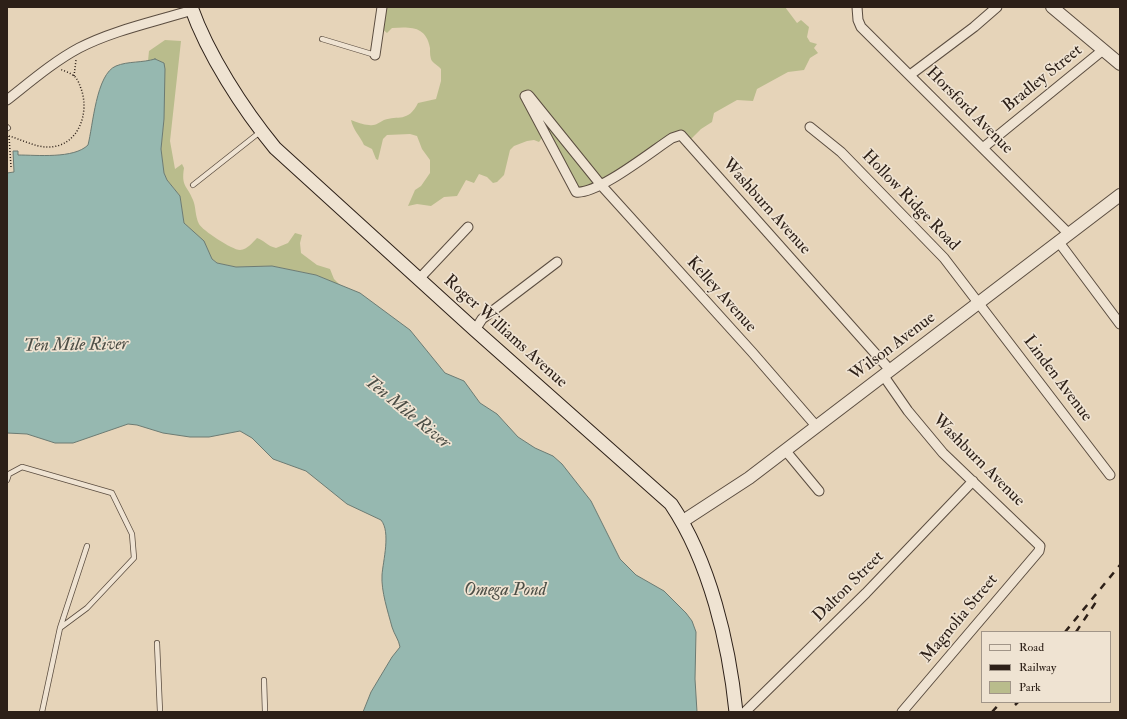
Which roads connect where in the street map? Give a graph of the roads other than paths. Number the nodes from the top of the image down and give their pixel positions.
1 (382, 7) edge
2 (857, 7) edge
3 (997, 7) edge
4 (1052, 7) edge
5 (192, 8) edge
6 (322, 39) dead end
7 (1103, 50) junction
8 (375, 55) joint
9 (1120, 64) edge
10 (910, 75) junction
11 (7, 100) edge
12 (810, 126) dead end
13 (261, 131) junction
14 (984, 147) junction
15 (193, 185) dead end
16 (601, 185) junction
17 (1120, 195) edge
18 (468, 227) dead end
19 (1068, 233) junction
20 (1058, 241) junction
21 (556, 262) dead end
22 (419, 279) junction
23 (979, 303) junction
24 (1120, 324) edge
25 (475, 330) junction
26 (887, 372) junction
27 (816, 427) junction
28 (785, 450) junction
29 (8, 473) edge
30 (1110, 475) dead end
31 (7, 480) edge
32 (973, 481) junction
33 (819, 491) dead end
34 (683, 521) junction
35 (87, 546) dead end
36 (1040, 546) joint
37 (60, 628) junction
38 (157, 643) dead end
39 (264, 680) dead end
40 (42, 712) edge
41 (160, 712) edge
42 (265, 712) edge
43 (736, 712) edge
44 (745, 712) edge
45 (902, 712) edge

1 - 8 street
2 - 10 street, Horsford Avenue
3 - 10 street
4 - 7 street
5 - 11 street
5 - 13 main road, Roger Williams Avenue
6 - 8 lane
7 - 9 street
7 - 14 street, Bradley Street
10 - 14 street, Horsford Avenue
12 - 23 street, Hollow Ridge Road
13 - 15 lane
13 - 22 main road, Roger Williams Avenue
14 - 19 street, Horsford Avenue
16 - 16 street, Kelley Avenue
16 - 26 street, Washburn Avenue
16 - 27 street, Kelley Avenue
17 - 19 street, Wilson Avenue
18 - 22 street
19 - 20 street, Wilson Avenue
20 - 23 street, Wilson Avenue
20 - 24 street
21 - 25 street
22 - 25 main road, Roger Williams Avenue
23 - 26 street, Wilson Avenue
23 - 30 street, Linden Avenue
25 - 34 main road, Roger Williams Avenue
26 - 27 street, Wilson Avenue
26 - 32 street, Washburn Avenue
27 - 28 street, Wilson Avenue
28 - 33 street
28 - 34 street, Wilson Avenue
29 - 31 lane
29 - 37 lane
32 - 36 street, Washburn Avenue
32 - 44 street, Dalton Street
34 - 43 main road, Roger Williams Avenue
35 - 37 lane
36 - 45 street, Magnolia Street
37 - 40 lane
38 - 41 lane
39 - 42 lane

